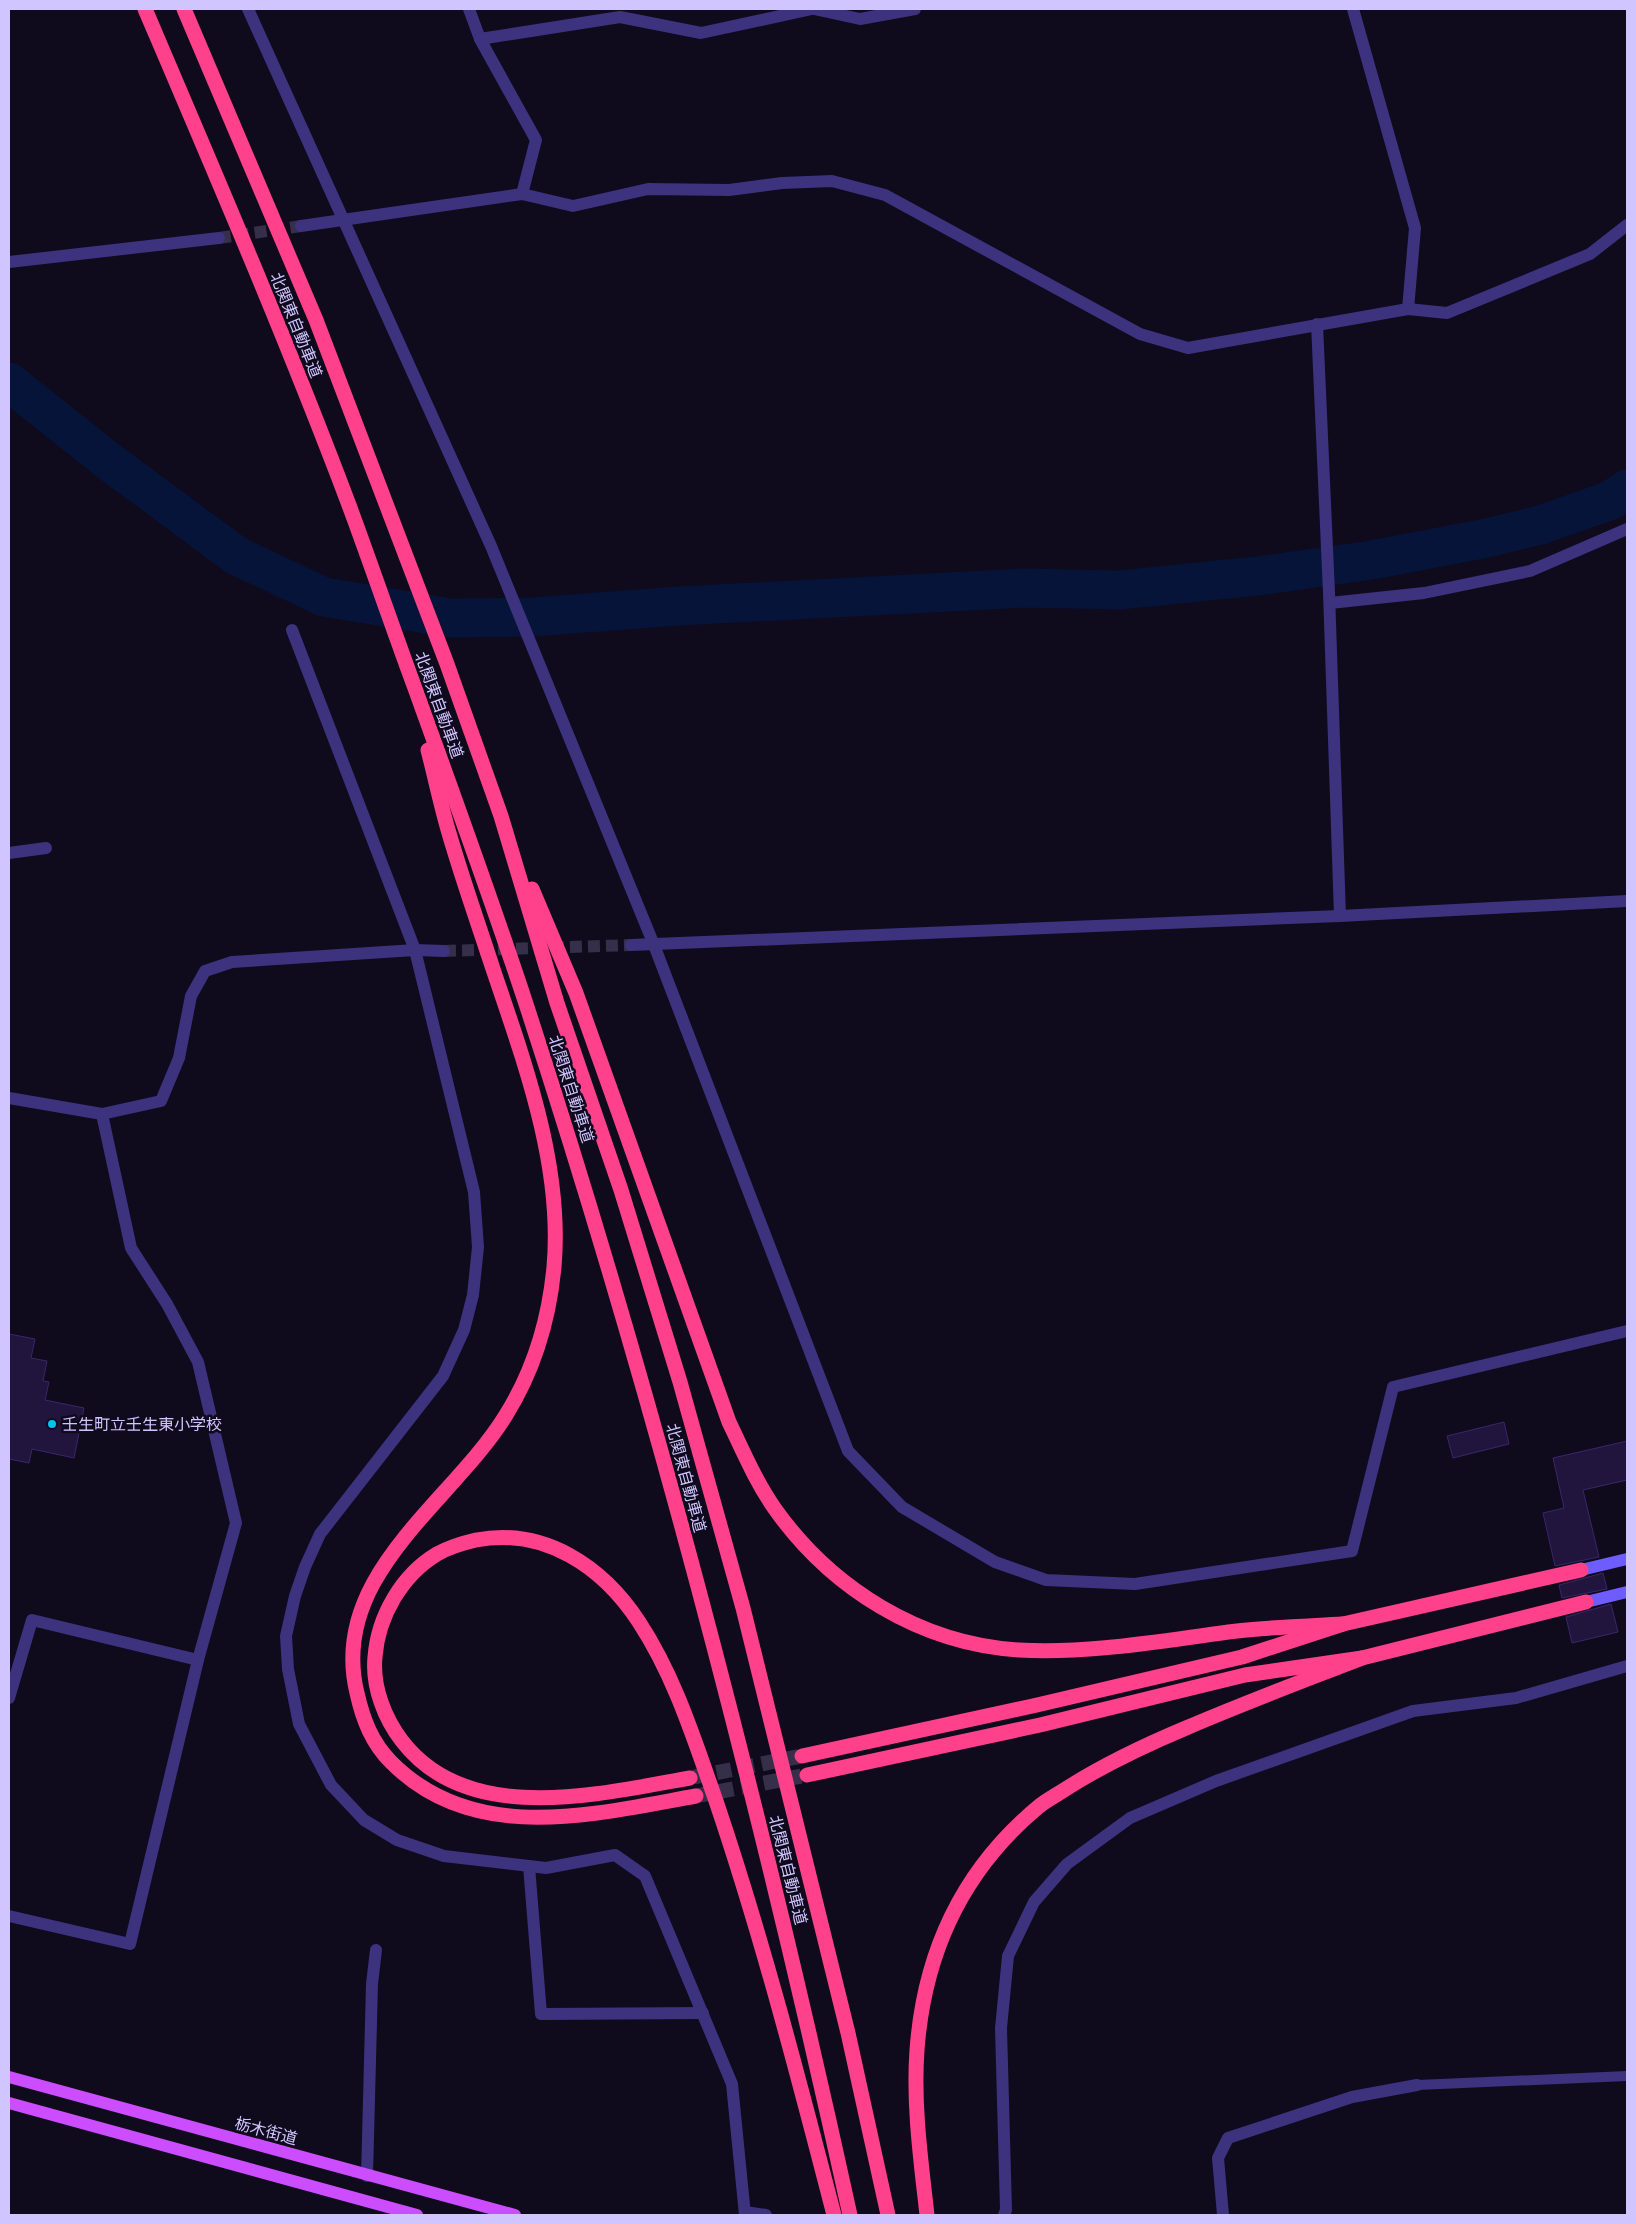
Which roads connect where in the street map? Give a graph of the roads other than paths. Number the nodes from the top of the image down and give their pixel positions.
1 (145, 9) edge
2 (184, 9) edge
3 (248, 9) edge
4 (469, 9) edge
5 (813, 9) edge
6 (915, 9) edge
7 (1353, 9) edge
8 (480, 39) junction
9 (522, 194) junction
10 (344, 220) junction
11 (1627, 225) edge
12 (301, 226) tunnel mouth
13 (219, 238) tunnel mouth
14 (9, 262) edge
15 (1408, 309) junction
16 (1318, 324) junction
17 (1627, 528) edge
18 (1330, 603) junction
19 (292, 630) dead end
20 (408, 669) junction
21 (501, 816) junction
22 (46, 848) dead end
23 (9, 853) edge
24 (1627, 901) edge
25 (1340, 916) junction
26 (631, 945) tunnel mouth
27 (654, 945) junction
28 (415, 950) junction
29 (444, 951) tunnel mouth
30 (9, 1098) edge
31 (102, 1114) junction
32 (1627, 1331) edge
33 (1627, 1558) edge
34 (1581, 1570) joint
35 (1627, 1592) edge
36 (1586, 1602) joint
37 (1343, 1624) junction
38 (1362, 1658) junction
39 (198, 1660) junction
40 (1627, 1666) edge
41 (9, 1698) edge
42 (802, 1756) tunnel mouth
43 (806, 1775) tunnel mouth
44 (690, 1778) tunnel mouth
45 (696, 1796) tunnel mouth
46 (529, 1866) junction
47 (9, 1916) edge
48 (376, 1950) dead end
49 (703, 2014) junction
50 (1627, 2076) edge
51 (9, 2077) edge
52 (1417, 2085) joint
53 (9, 2103) edge
54 (367, 2176) junction
55 (745, 2213) edge
56 (417, 2215) edge
57 (515, 2215) edge
58 (766, 2215) edge
59 (834, 2215) edge
60 (850, 2215) edge
61 (888, 2215) edge
62 (927, 2215) edge
63 (1004, 2215) edge
64 (1223, 2215) edge

1 - 20 highway, 北関東自動車道
2 - 21 highway, 北関東自動車道
3 - 10 street
4 - 8 street
5 - 6 street
5 - 8 street
7 - 15 street
8 - 9 street
9 - 10 street
9 - 16 street
10 - 12 street
10 - 27 street
11 - 15 street
13 - 14 street
15 - 16 street
16 - 18 street
17 - 18 street
18 - 25 street
19 - 28 street
20 - 45 highway
20 - 60 highway, 北関東自動車道
21 - 37 highway
21 - 61 highway, 北関東自動車道
22 - 23 street
24 - 25 street
25 - 27 street
26 - 27 street
27 - 32 street
28 - 29 street
28 - 31 street
28 - 46 street
30 - 31 street
31 - 39 street
33 - 34 main road
34 - 37 highway
35 - 36 main road
36 - 38 highway
37 - 42 highway
38 - 43 highway
38 - 62 highway
39 - 41 street
39 - 47 street
40 - 63 street
44 - 59 highway
46 - 49 street
46 - 49 street
48 - 54 street
49 - 55 street
50 - 52 lane
51 - 54 main road, 栃木街道
52 - 64 street
53 - 56 main road
54 - 57 main road, 栃木街道
55 - 58 street

